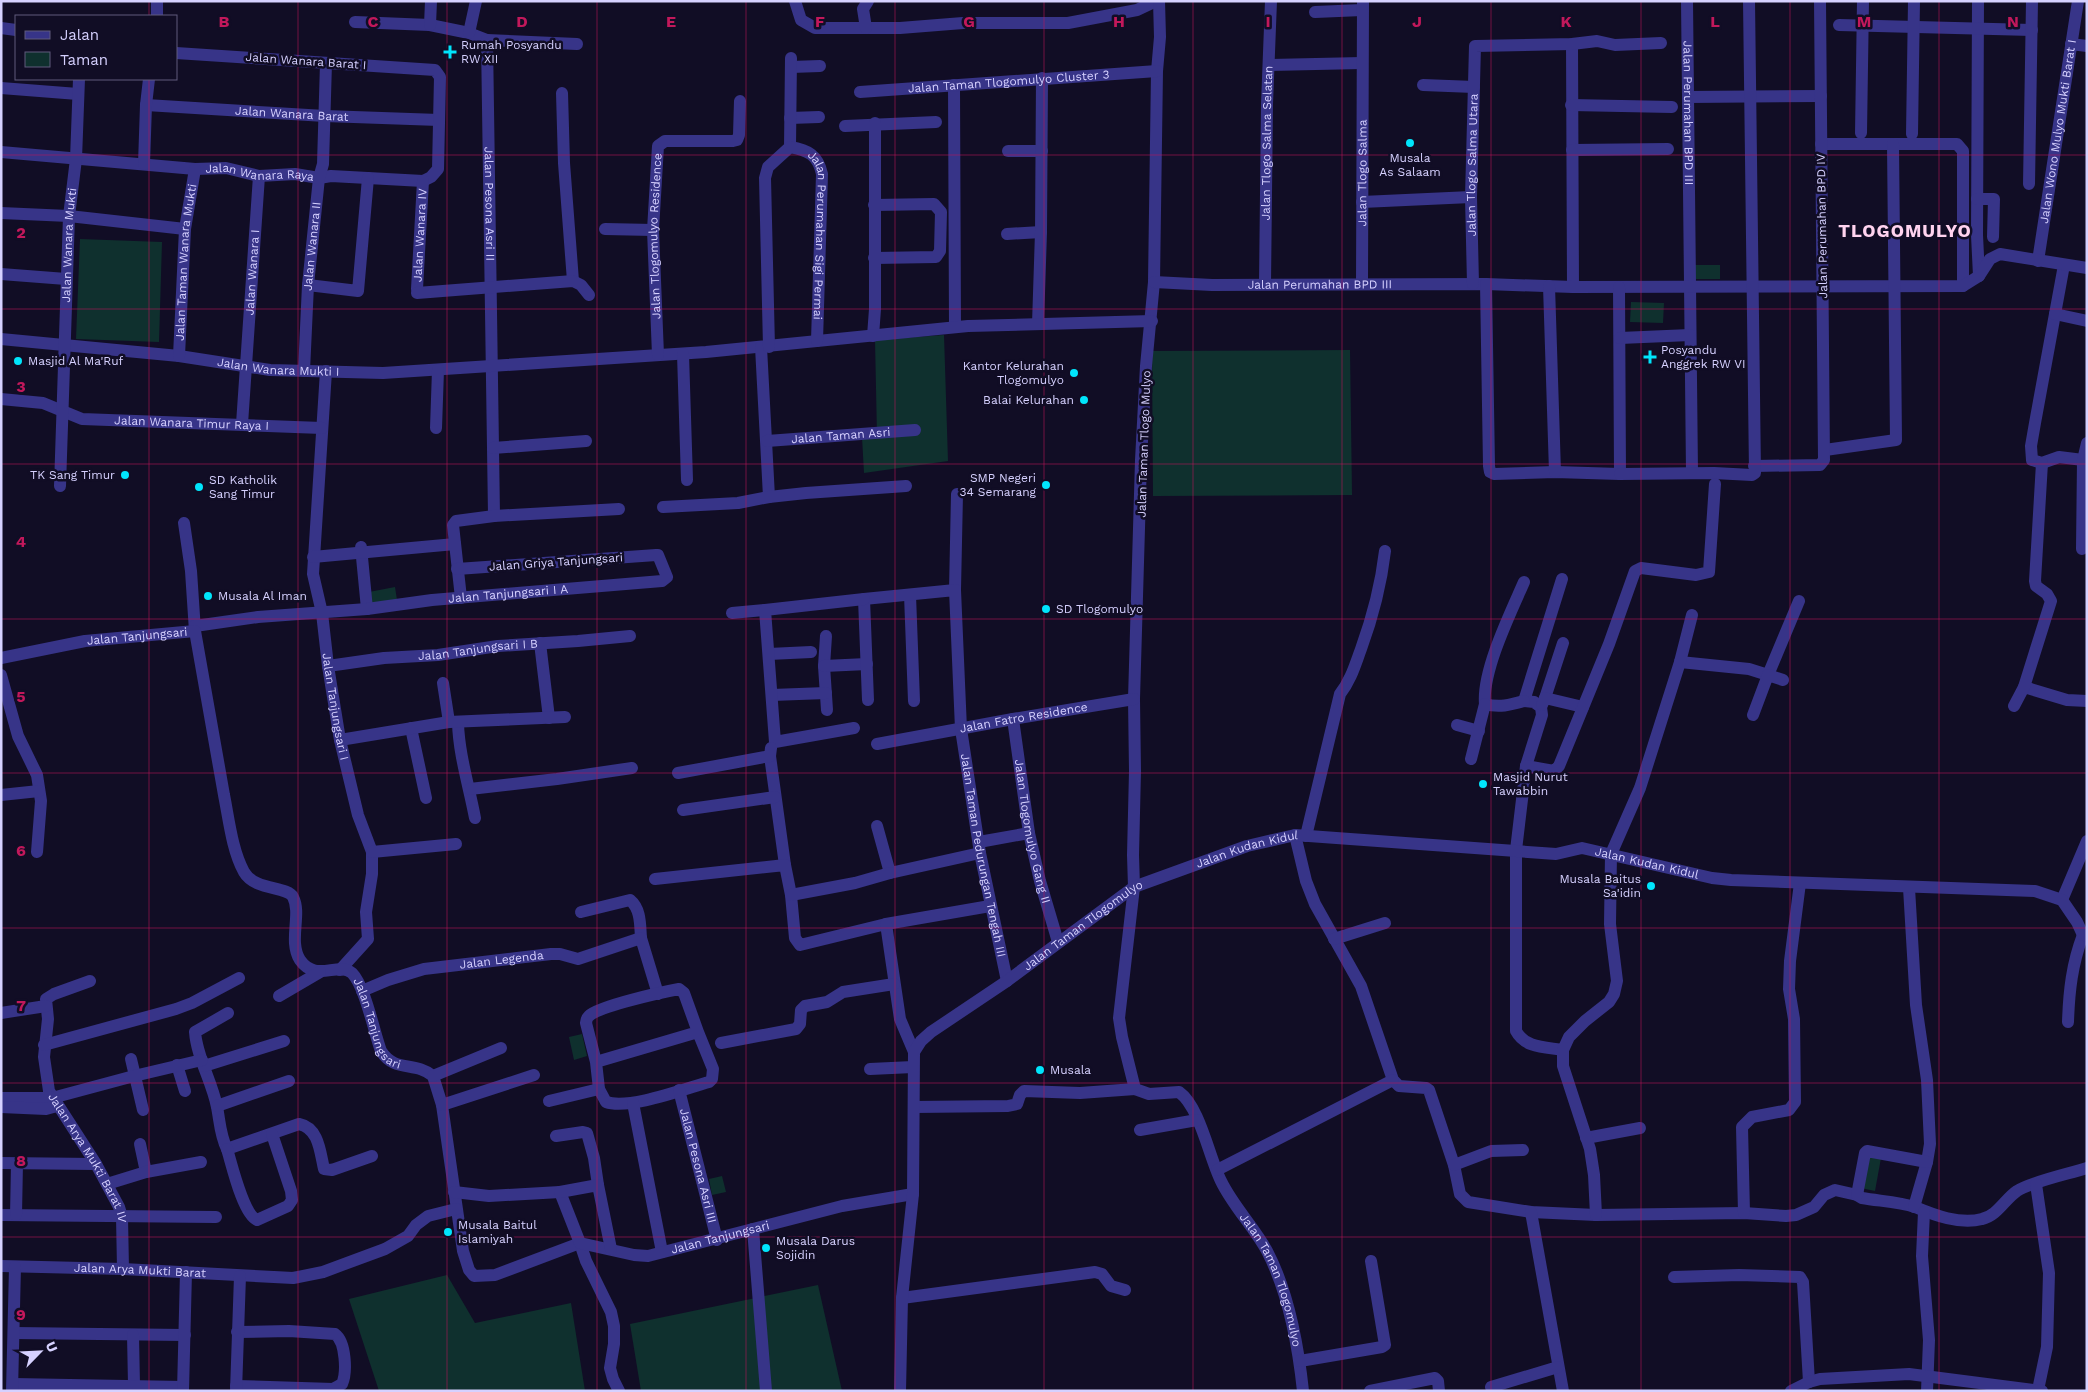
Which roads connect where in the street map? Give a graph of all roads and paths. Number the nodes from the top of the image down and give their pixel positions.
1 (157, 1) edge
2 (431, 1) edge
3 (476, 1) edge
4 (795, 1) edge
5 (868, 1) edge
6 (1157, 1) edge
7 (1272, 1) edge
8 (1687, 1) edge
9 (1749, 1) edge
10 (1820, 1) edge
11 (1862, 1) edge
12 (1914, 1) edge
13 (1978, 1) edge
14 (2032, 1) edge
15 (2078, 1) edge
16 (1362, 5) edge
17 (1315, 12) dead end
18 (157, 15) edge
19 (355, 22) dead end
20 (430, 25) junction
21 (1839, 25) dead end
22 (1862, 26) junction
23 (1914, 27) junction
24 (1, 28) edge
25 (866, 28) junction
26 (1978, 28) junction
27 (15, 30) edge
28 (2032, 30) junction
29 (469, 33) junction
30 (487, 40) junction
31 (1661, 43) dead end
32 (577, 44) dead end
33 (1572, 44) junction
34 (2071, 44) junction
35 (2087, 46) edge
36 (178, 53) edge
37 (326, 63) junction
38 (1362, 63) junction
39 (1269, 65) junction
40 (820, 66) dead end
41 (1157, 71) junction
42 (1042, 78) junction
43 (79, 80) edge
44 (149, 80) edge
45 (954, 84) junction
46 (1423, 85) dead end
47 (1474, 87) junction
48 (1, 88) edge
49 (860, 92) dead end
50 (562, 93) dead end
51 (78, 94) junction
52 (1821, 96) junction
53 (1688, 97) junction
54 (1750, 97) junction
55 (740, 101) dead end
56 (146, 105) junction
57 (1571, 105) junction
58 (1672, 107) dead end
59 (325, 116) junction
60 (819, 117) dead end
61 (790, 118) junction
62 (439, 120) junction
63 (936, 122) dead end
64 (875, 124) junction
65 (845, 126) dead end
66 (1861, 133) dead end
67 (1912, 134) dead end
68 (1821, 144) junction
69 (1893, 144) junction
70 (790, 147) junction
71 (1668, 148) dead end
72 (1572, 150) junction
73 (1008, 151) dead end
74 (1042, 151) junction
75 (1, 152) edge
76 (76, 159) junction
77 (144, 164) junction
78 (195, 169) junction
79 (259, 176) junction
80 (319, 178) junction
81 (368, 178) junction
82 (423, 181) junction
83 (2029, 184) dead end
84 (1470, 197) junction
85 (1977, 199) junction
86 (1362, 202) junction
87 (874, 205) junction
88 (1, 213) edge
89 (68, 216) junction
90 (185, 229) junction
91 (605, 229) dead end
92 (653, 230) junction
93 (1041, 232) junction
94 (1007, 234) dead end
95 (1993, 237) dead end
96 (874, 258) junction
97 (2038, 261) junction
98 (2064, 265) junction
99 (2087, 268) edge
100 (1, 274) edge
101 (1979, 276) junction
102 (66, 278) junction
103 (573, 281) junction
104 (1154, 282) junction
105 (1362, 283) junction
106 (1265, 284) junction
107 (1479, 284) junction
108 (308, 285) junction
109 (1823, 285) junction
110 (1549, 286) junction
111 (1690, 286) junction
112 (1752, 286) junction
113 (1963, 286) junction
114 (1573, 287) junction
115 (1619, 287) junction
116 (1894, 287) junction
117 (491, 288) junction
118 (589, 295) dead end
119 (2054, 314) junction
120 (1152, 321) junction
121 (2087, 321) edge
122 (1038, 324) junction
123 (955, 327) junction
124 (1690, 335) junction
125 (873, 336) junction
126 (1620, 338) junction
127 (1, 339) edge
128 (816, 341) junction
129 (64, 345) junction
130 (765, 347) junction
131 (683, 354) junction
132 (658, 355) junction
133 (179, 356) junction
134 (246, 367) junction
135 (493, 367) junction
136 (438, 370) junction
137 (304, 371) junction
138 (326, 371) junction
139 (1, 399) edge
140 (63, 411) junction
141 (242, 424) junction
142 (322, 428) junction
143 (436, 428) dead end
144 (915, 430) dead end
145 (586, 441) dead end
146 (767, 441) junction
147 (2087, 443) edge
148 (493, 448) junction
149 (1825, 450) junction
150 (2085, 458) edge
151 (2037, 461) junction
152 (1754, 466) junction
153 (1555, 472) junction
154 (1692, 473) junction
155 (1617, 474) junction
156 (687, 480) dead end
157 (1714, 484) dead end
158 (60, 486) dead end
159 (906, 486) dead end
160 (957, 494) dead end
161 (768, 497) junction
162 (2085, 502) edge
163 (663, 507) dead end
164 (619, 508) dead end
165 (494, 516) junction
166 (184, 524) dead end
167 (455, 542) junction
168 (2082, 549) dead end
169 (361, 550) junction
170 (1385, 551) dead end
171 (313, 553) junction
172 (654, 555) joint
173 (458, 569) junction
174 (1562, 579) dead end
175 (1524, 582) dead end
176 (955, 590) junction
177 (910, 596) junction
178 (461, 598) junction
179 (864, 599) junction
180 (1799, 601) dead end
181 (367, 609) junction
182 (765, 610) junction
183 (322, 613) junction
184 (732, 614) dead end
185 (1692, 616) dead end
186 (195, 629) junction
187 (630, 636) dead end
188 (826, 636) dead end
189 (540, 643) junction
190 (1563, 643) dead end
191 (811, 652) dead end
192 (769, 654) junction
193 (1, 658) edge
194 (1680, 662) junction
195 (867, 664) junction
196 (328, 666) junction
197 (824, 666) junction
198 (1, 675) edge
199 (1768, 675) junction
200 (1783, 680) dead end
201 (443, 683) dead end
202 (2024, 686) junction
203 (826, 693) junction
204 (772, 694) junction
205 (1134, 699) junction
206 (868, 700) dead end
207 (914, 701) dead end
208 (1524, 701) junction
209 (2087, 701) edge
210 (1543, 702) junction
211 (1485, 704) junction
212 (2014, 706) dead end
213 (1583, 707) junction
214 (827, 710) dead end
215 (1753, 715) dead end
216 (565, 717) dead end
217 (549, 718) junction
218 (1013, 719) junction
219 (453, 722) junction
220 (1458, 725) dead end
221 (411, 728) junction
222 (854, 728) dead end
223 (961, 729) junction
224 (1479, 731) junction
225 (340, 740) junction
226 (775, 742) junction
227 (878, 744) dead end
228 (770, 756) junction
229 (1471, 759) dead end
230 (1526, 766) junction
231 (632, 768) dead end
232 (678, 774) dead end
233 (470, 788) junction
234 (39, 791) junction
235 (1, 794) edge
236 (775, 797) junction
237 (426, 798) dead end
238 (683, 810) dead end
239 (475, 818) dead end
240 (876, 826) dead end
241 (1030, 833) junction
242 (1300, 836) junction
243 (2087, 841) edge
244 (456, 844) dead end
245 (979, 847) junction
246 (1516, 850) junction
247 (37, 852) dead end
248 (372, 852) junction
249 (1611, 854) junction
250 (785, 865) junction
251 (890, 873) junction
252 (655, 879) dead end
253 (1800, 883) junction
254 (1134, 887) junction
255 (1909, 888) junction
256 (791, 895) junction
257 (2062, 900) junction
258 (990, 906) junction
259 (581, 912) dead end
260 (1385, 923) dead end
261 (886, 924) junction
262 (2085, 935) edge
263 (641, 938) junction
264 (1334, 938) junction
265 (1058, 942) junction
266 (340, 970) junction
267 (320, 972) junction
268 (239, 978) dead end
269 (90, 981) dead end
270 (1007, 981) junction
271 (894, 984) junction
272 (362, 991) junction
273 (658, 994) junction
274 (279, 996) dead end
275 (46, 1006) junction
276 (1, 1013) edge
277 (228, 1013) dead end
278 (2068, 1022) dead end
279 (698, 1032) junction
280 (284, 1041) dead end
281 (721, 1043) dead end
282 (44, 1045) junction
283 (502, 1048) dead end
284 (1563, 1050) junction
285 (914, 1052) junction
286 (131, 1059) dead end
287 (596, 1062) junction
288 (203, 1063) junction
289 (177, 1065) junction
290 (913, 1067) junction
291 (870, 1069) dead end
292 (534, 1075) dead end
293 (134, 1076) junction
294 (433, 1076) junction
295 (1393, 1080) junction
296 (289, 1081) dead end
297 (599, 1089) junction
298 (1135, 1089) junction
299 (679, 1090) junction
300 (184, 1091) dead end
301 (1, 1099) edge
302 (549, 1101) dead end
303 (55, 1102) junction
304 (632, 1103) junction
305 (442, 1105) junction
306 (217, 1106) junction
307 (914, 1107) junction
308 (143, 1110) dead end
309 (1197, 1120) junction
310 (1640, 1128) dead end
311 (1140, 1130) dead end
312 (272, 1134) junction
313 (556, 1136) dead end
314 (1586, 1138) junction
315 (140, 1144) dead end
316 (227, 1149) junction
317 (1523, 1150) dead end
318 (372, 1156) dead end
319 (1, 1162) edge
320 (201, 1162) dead end
321 (1928, 1162) junction
322 (17, 1163) junction
323 (96, 1164) junction
324 (1454, 1165) junction
325 (2087, 1168) edge
326 (1217, 1170) junction
327 (146, 1172) junction
328 (107, 1184) junction
329 (2036, 1184) junction
330 (598, 1185) junction
331 (454, 1192) junction
332 (560, 1192) junction
333 (913, 1194) junction
334 (1857, 1195) junction
335 (456, 1209) junction
336 (1919, 1210) junction
337 (1531, 1212) junction
338 (1744, 1213) junction
339 (1, 1215) edge
340 (16, 1215) junction
341 (1596, 1215) junction
342 (122, 1217) junction
343 (216, 1217) dead end
344 (753, 1229) junction
345 (717, 1240) junction
346 (580, 1244) junction
347 (611, 1249) junction
348 (662, 1252) junction
349 (1371, 1261) dead end
350 (1, 1266) edge
351 (15, 1267) junction
352 (123, 1269) junction
353 (186, 1272) junction
354 (240, 1276) junction
355 (1674, 1277) dead end
356 (1124, 1290) dead end
357 (902, 1298) junction
358 (237, 1332) junction
359 (14, 1333) junction
360 (133, 1335) junction
361 (184, 1335) junction
362 (1300, 1361) junction
363 (1558, 1366) junction
364 (1928, 1376) junction
365 (1809, 1382) junction
366 (134, 1385) junction
367 (12, 1387) edge
368 (1491, 1387) dead end
369 (183, 1389) edge
370 (236, 1389) edge
371 (2038, 1390) edge
372 (619, 1391) edge
373 (766, 1391) edge
374 (900, 1391) edge
375 (1303, 1391) edge
376 (1370, 1391) edge
377 (1439, 1391) edge
378 (1563, 1391) edge
379 (1791, 1391) edge
380 (1927, 1391) edge
381 (2042, 1391) edge

1 - 18 street
2 - 20 street
3 - 29 street
4 - 25 street
5 - 25 street
6 - 25 street
6 - 41 street, Jalan Taman Tlogo Mulyo
7 - 39 street, Jalan Tlogo Salma Selatan
8 - 53 street, Jalan Perumahan BPD III
9 - 54 street
10 - 52 street, Jalan Perumahan BPD IV
11 - 22 street
12 - 23 street
13 - 26 street
14 - 28 street
15 - 34 street, Jalan Wono Mulyo Mukti Barat I
16 - 17 street, Jalan Tlogo Salma
16 - 38 street, Jalan Tlogo Salma
19 - 20 street
20 - 29 street
21 - 22 street
22 - 23 street
22 - 66 street
23 - 26 street
23 - 67 street
24 - 27 street
26 - 28 street
26 - 85 street
28 - 83 street
29 - 30 street
30 - 32 street
30 - 117 street, Jalan Pesona Asri II
31 - 33 street
33 - 47 street, Jalan Tlogo Salma Utara
33 - 57 street
34 - 35 street
34 - 97 street, Jalan Wono Mulyo Mukti Barat I
36 - 37 street, Jalan Wanara Barat I
37 - 59 street, Jalan Wanara II
37 - 62 street, Jalan Wanara Barat I
38 - 39 street
38 - 86 street, Jalan Tlogo Salma
39 - 106 street, Jalan Tlogo Salma Selatan
40 - 61 street, Jalan Perumahan Sigi Permai
41 - 42 street, Jalan Taman Tlogomulyo Cluster 3
41 - 104 street, Jalan Taman Tlogo Mulyo
42 - 45 street, Jalan Taman Tlogomulyo Cluster 3
42 - 74 street
43 - 51 street, Jalan Wanara Mukti
44 - 56 street
45 - 49 street, Jalan Taman Tlogomulyo Cluster 3
45 - 123 street
46 - 47 street
47 - 84 street, Jalan Tlogo Salma Utara
48 - 51 street
50 - 103 street
51 - 76 street, Jalan Wanara Mukti
52 - 54 street
52 - 68 street, Jalan Perumahan BPD IV
53 - 54 street
53 - 111 street, Jalan Perumahan BPD III
54 - 112 street
55 - 92 street, Jalan Tlogomulyo Residence
56 - 59 street, Jalan Wanara Barat
56 - 77 street
57 - 58 street
57 - 72 street
59 - 62 street, Jalan Wanara Barat
59 - 80 street, Jalan Wanara II
60 - 61 street
61 - 70 street, Jalan Perumahan Sigi Permai
62 - 82 street
63 - 64 street
64 - 65 street
64 - 87 street
68 - 69 street
68 - 109 street, Jalan Perumahan BPD IV
69 - 113 street
69 - 116 street
70 - 128 street, Jalan Perumahan Sigi Permai
70 - 130 street, Jalan Perumahan Sigi Permai
71 - 72 street
72 - 114 street
73 - 74 street
74 - 93 street
75 - 76 street, Jalan Wanara Raya
76 - 77 street, Jalan Wanara Raya
76 - 89 street, Jalan Wanara Mukti
77 - 78 street, Jalan Wanara Raya
78 - 79 street, Jalan Wanara Raya
78 - 90 street, Jalan Taman Wanara Mukti
79 - 80 street, Jalan Wanara Raya
79 - 134 street, Jalan Wanara I
80 - 81 street, Jalan Wanara Raya
80 - 108 street, Jalan Wanara II
81 - 82 street, Jalan Wanara Raya
81 - 108 street
82 - 117 street, Jalan Wanara IV
84 - 86 street
84 - 107 street, Jalan Tlogo Salma Utara
85 - 95 street
85 - 101 street
86 - 105 street, Jalan Tlogo Salma
87 - 96 street
87 - 96 street
88 - 89 street
89 - 90 street
89 - 102 street, Jalan Wanara Mukti
90 - 133 street, Jalan Taman Wanara Mukti
91 - 92 street
92 - 132 street, Jalan Tlogomulyo Residence
93 - 94 street
93 - 122 street
96 - 125 street
97 - 98 street
97 - 101 street
98 - 99 street
98 - 119 street
100 - 102 street
101 - 113 street
102 - 129 street, Jalan Wanara Mukti
103 - 117 street
103 - 118 street
104 - 106 street, Jalan Perumahan BPD III
104 - 120 street, Jalan Taman Tlogo Mulyo
105 - 106 street, Jalan Perumahan BPD III
105 - 107 street, Jalan Perumahan BPD III
107 - 110 street, Jalan Perumahan BPD III
107 - 153 street
108 - 137 street, Jalan Wanara II
109 - 112 street, Jalan Perumahan BPD III
109 - 116 street, Jalan Perumahan BPD III
109 - 149 street, Jalan Perumahan BPD IV
110 - 114 street, Jalan Perumahan BPD III
110 - 153 street
111 - 112 street, Jalan Perumahan BPD III
111 - 115 street, Jalan Perumahan BPD III
111 - 124 street
112 - 152 street
113 - 116 street, Jalan Perumahan BPD III
114 - 115 street, Jalan Perumahan BPD III
115 - 126 street
116 - 149 street
117 - 135 street, Jalan Pesona Asri II
119 - 121 street
119 - 151 street
120 - 122 street, Jalan Wanara Mukti I
120 - 205 street, Jalan Taman Tlogo Mulyo
122 - 123 street, Jalan Wanara Mukti I
123 - 125 street, Jalan Wanara Mukti I
124 - 126 street
124 - 154 street
125 - 128 street, Jalan Wanara Mukti I
126 - 155 street
127 - 129 street, Jalan Wanara Mukti I
128 - 130 street, Jalan Wanara Mukti I
129 - 133 street, Jalan Wanara Mukti I
129 - 140 street, Jalan Wanara Mukti
130 - 131 street, Jalan Wanara Mukti I
130 - 146 street
131 - 132 street, Jalan Wanara Mukti I
131 - 156 street
132 - 135 street, Jalan Wanara Mukti I
133 - 134 street, Jalan Wanara Mukti I
134 - 137 street, Jalan Wanara Mukti I
134 - 141 street, Jalan Wanara I
135 - 136 street, Jalan Wanara Mukti I
135 - 148 street, Jalan Pesona Asri II
136 - 138 street, Jalan Wanara Mukti I
136 - 143 street
137 - 138 street, Jalan Wanara Mukti I
138 - 142 street, Jalan Tanjungsari I
139 - 140 street, Jalan Wanara Timur Raya I
140 - 141 street, Jalan Wanara Timur Raya I
140 - 158 street, Jalan Wanara Mukti
141 - 142 street, Jalan Wanara Timur Raya I
142 - 171 street, Jalan Tanjungsari I
144 - 146 street, Jalan Taman Asri
145 - 148 street
146 - 161 street
147 - 150 street
148 - 165 street, Jalan Pesona Asri II
149 - 152 street
150 - 151 street
150 - 162 street
151 - 202 street
152 - 154 street
153 - 155 street
154 - 155 street
157 - 213 street
159 - 161 street
160 - 176 street, Jalan Fatro Residence
161 - 163 street
162 - 168 street
164 - 165 street
165 - 167 street
166 - 186 street
167 - 169 street
167 - 173 street
169 - 171 street
169 - 181 street
170 - 242 street
171 - 183 street, Jalan Tanjungsari I
172 - 173 street, Jalan Griya Tanjungsari
172 - 178 street, Jalan Tanjungsari I A
173 - 178 street
174 - 208 street
175 - 211 street
176 - 177 street
176 - 223 street, Jalan Fatro Residence
177 - 179 street
177 - 207 street
178 - 181 street, Jalan Tanjungsari I A
179 - 182 street
179 - 195 street
180 - 199 street
181 - 183 street, Jalan Tanjungsari I A
182 - 184 street
182 - 192 street
183 - 186 street, Jalan Tanjungsari
183 - 196 street, Jalan Tanjungsari I
185 - 194 street
186 - 193 street, Jalan Tanjungsari
186 - 267 street, Jalan Tanjungsari
187 - 189 street, Jalan Tanjungsari I B
188 - 197 street
189 - 196 street, Jalan Tanjungsari I B
189 - 217 street
190 - 210 street
191 - 192 street
192 - 204 street
194 - 199 street
194 - 249 street
195 - 197 street
195 - 206 street
196 - 225 street, Jalan Tanjungsari I
197 - 203 street
198 - 234 street
199 - 200 street
199 - 215 street
201 - 219 street
202 - 209 street
202 - 212 street
203 - 204 street
203 - 214 street
204 - 226 street
205 - 218 street, Jalan Fatro Residence
205 - 254 street, Jalan Taman Tlogo Mulyo
208 - 210 street
208 - 211 street
210 - 213 street
210 - 230 street
211 - 224 street
213 - 230 street
216 - 217 street
217 - 219 street
218 - 223 street, Jalan Fatro Residence
218 - 241 street, Jalan Tlogomulyo Gang II
219 - 221 street
219 - 233 street
220 - 224 street
221 - 225 street
221 - 237 street
222 - 226 street
223 - 227 street
223 - 245 street, Jalan Taman Pedurungan Tengah III
224 - 229 street
225 - 248 street, Jalan Tanjungsari I
226 - 228 street
228 - 232 street
228 - 236 street
230 - 246 street
231 - 233 street
233 - 239 street
234 - 235 street
234 - 247 street
236 - 238 street
236 - 250 street
240 - 251 street
241 - 245 street
241 - 265 street, Jalan Tlogomulyo Gang II
242 - 246 street, Jalan Kudan Kidul
242 - 254 street, Jalan Kudan Kidul
242 - 264 street
243 - 257 street
244 - 248 street
245 - 251 street
245 - 258 street, Jalan Taman Pedurungan Tengah III
246 - 249 street, Jalan Kudan Kidul
246 - 284 street
248 - 266 street, Jalan Tanjungsari I
249 - 253 street, Jalan Kudan Kidul
249 - 284 street
250 - 252 street
250 - 256 street
251 - 256 street
253 - 255 street, Jalan Kudan Kidul
253 - 338 street
254 - 265 street, Jalan Taman Tlogomulyo
254 - 298 street, Jalan Taman Tlogomulyo
255 - 257 street, Jalan Kudan Kidul
255 - 321 street
256 - 261 street
257 - 262 street
258 - 261 street
258 - 270 street, Jalan Taman Pedurungan Tengah III
259 - 263 street
260 - 264 street
261 - 271 street
262 - 278 street
263 - 272 street, Jalan Legenda
263 - 273 street
264 - 295 street
265 - 270 street, Jalan Taman Tlogomulyo
266 - 267 street, Jalan Tanjungsari
266 - 272 street, Jalan Tanjungsari
267 - 274 street
268 - 282 street
269 - 275 street
270 - 285 street, Jalan Taman Tlogomulyo
271 - 281 street
271 - 285 street
272 - 294 street, Jalan Tanjungsari
273 - 279 street
273 - 287 street
275 - 276 street
275 - 282 street
277 - 288 street
279 - 287 street
279 - 299 street, Jalan Pesona Asri III
280 - 288 street
282 - 303 street
283 - 294 street
284 - 314 street
285 - 290 street
286 - 293 street
287 - 297 street
288 - 289 street
288 - 306 street
289 - 293 street
289 - 300 street
290 - 291 street
290 - 307 street
292 - 305 street
293 - 303 street
293 - 308 street
294 - 305 street
295 - 324 street
295 - 326 street
296 - 306 street
297 - 302 street
297 - 304 street, Jalan Pesona Asri III
298 - 307 street
298 - 309 street, Jalan Taman Tlogomulyo
299 - 304 street, Jalan Pesona Asri III
299 - 345 street, Jalan Pesona Asri III
301 - 303 street, Jalan Arya Mukti Barat IV
303 - 323 street, Jalan Arya Mukti Barat IV
304 - 348 street
305 - 331 street
306 - 316 street
307 - 333 street
309 - 311 street
309 - 326 street, Jalan Taman Tlogomulyo
310 - 314 street
312 - 316 street
312 - 316 street
312 - 318 street
313 - 330 street
314 - 341 street
315 - 327 street
317 - 324 street
319 - 322 street
320 - 327 street
321 - 334 street
321 - 336 street
322 - 323 street
322 - 340 street
323 - 328 street, Jalan Arya Mukti Barat IV
324 - 337 street
325 - 329 street
326 - 362 street, Jalan Taman Tlogomulyo
327 - 328 street
328 - 342 street, Jalan Arya Mukti Barat IV
329 - 336 street
329 - 371 street
330 - 332 street
330 - 347 street
331 - 332 street
331 - 335 street
332 - 346 street
333 - 344 street, Jalan Tanjungsari
333 - 357 street
334 - 336 street
334 - 338 street
335 - 346 street
335 - 354 street, Jalan Arya Mukti Barat
336 - 364 street
337 - 341 street
337 - 363 street
338 - 341 street
339 - 340 street
340 - 342 street
342 - 343 street
342 - 352 street, Jalan Arya Mukti Barat IV
344 - 345 street, Jalan Tanjungsari
344 - 373 street
345 - 348 street, Jalan Tanjungsari
346 - 347 street, Jalan Tanjungsari
346 - 372 street
347 - 348 street, Jalan Tanjungsari
349 - 362 street
350 - 351 street, Jalan Arya Mukti Barat
351 - 352 street, Jalan Arya Mukti Barat
351 - 359 street
352 - 353 street, Jalan Arya Mukti Barat
353 - 354 street, Jalan Arya Mukti Barat
353 - 361 street
354 - 358 street
355 - 365 street
356 - 357 street
357 - 374 street
358 - 370 street
358 - 370 street
359 - 360 street
359 - 367 street
360 - 361 street
360 - 366 street
361 - 369 street
362 - 375 street, Jalan Taman Tlogomulyo
363 - 368 street
363 - 378 street
364 - 365 street
364 - 371 street
364 - 380 street
365 - 379 street
366 - 367 street
366 - 369 street
371 - 381 street
376 - 377 street

